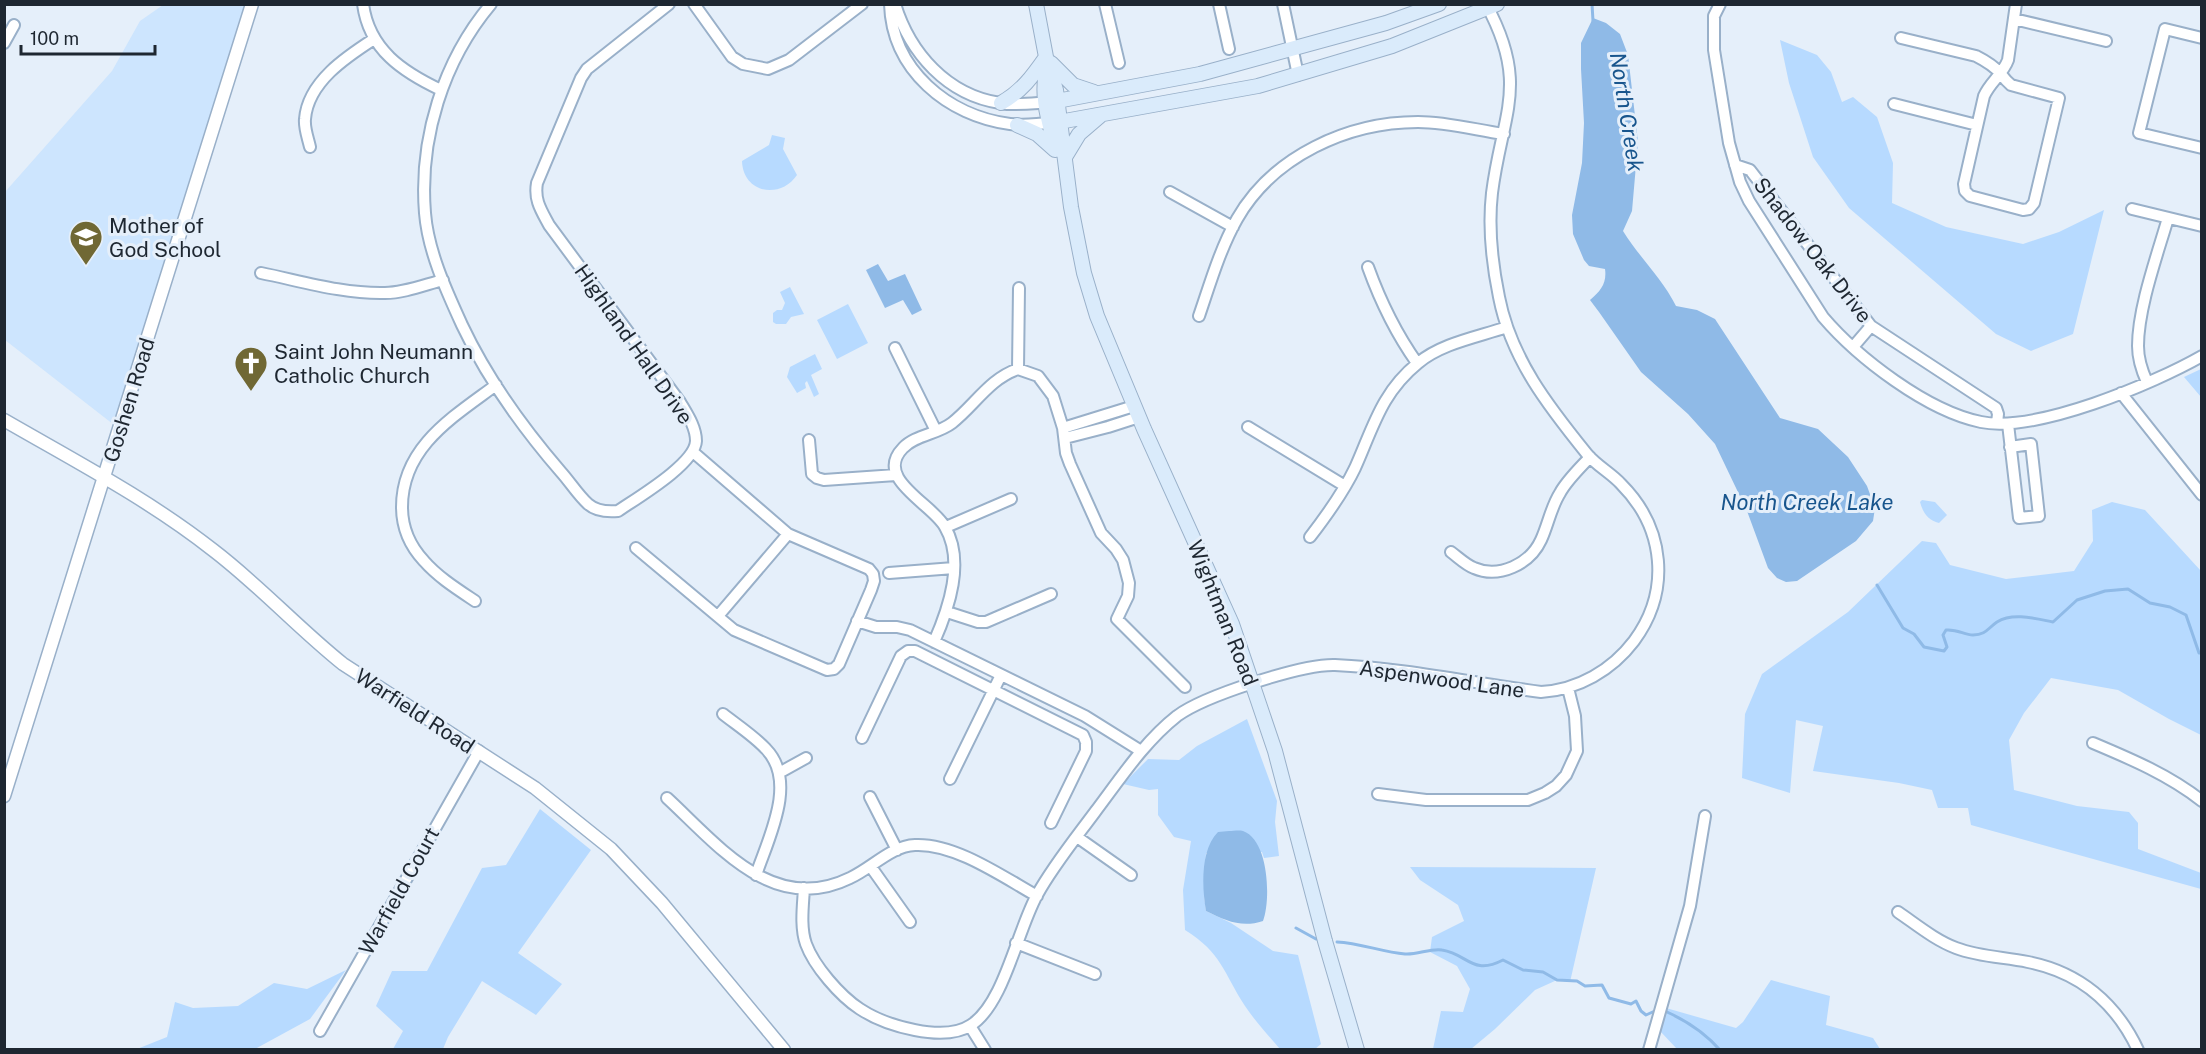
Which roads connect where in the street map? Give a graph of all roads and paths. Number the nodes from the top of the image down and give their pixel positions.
1 (252, 4) edge
2 (363, 4) edge
3 (491, 4) edge
4 (669, 4) edge
5 (694, 4) edge
6 (862, 4) edge
7 (892, 4) edge
8 (1036, 4) edge
9 (1105, 4) edge
10 (1218, 4) edge
11 (1283, 4) edge
12 (1439, 4) edge
13 (1720, 4) edge
14 (2016, 4) edge
15 (1490, 6) edge
16 (2014, 19) junction
17 (14, 25) dead end
18 (1901, 38) dead end
19 (2202, 38) edge
20 (374, 39) junction
21 (2106, 41) dead end
22 (4, 43) edge
23 (1229, 49) dead end
24 (1293, 50) junction
25 (1047, 62) junction
26 (1119, 63) dead end
27 (2001, 73) junction
28 (1298, 75) junction
29 (441, 90) junction
30 (1099, 93) junction
31 (1052, 102) junction
32 (1001, 104) junction
33 (1894, 104) dead end
34 (1100, 116) junction
35 (1054, 123) junction
36 (1017, 125) junction
37 (1977, 125) junction
38 (1504, 134) junction
39 (310, 147) dead end
40 (2202, 148) edge
41 (1060, 154) junction
42 (1736, 165) junction
43 (1170, 192) dead end
44 (2132, 209) dead end
45 (2168, 218) junction
46 (2202, 226) edge
47 (1233, 227) junction
48 (1368, 267) dead end
49 (261, 273) dead end
50 (443, 280) junction
51 (1019, 288) dead end
52 (1199, 316) dead end
53 (1871, 326) junction
54 (1507, 327) junction
55 (1853, 347) junction
56 (895, 348) dead end
57 (2202, 356) edge
58 (1417, 363) junction
59 (1018, 369) junction
60 (2147, 382) junction
61 (496, 384) junction
62 (2121, 393) junction
63 (1137, 411) junction
64 (4, 420) edge
65 (2002, 423) junction
66 (1248, 427) dead end
67 (936, 431) junction
68 (1064, 433) junction
69 (809, 440) dead end
70 (2010, 447) junction
71 (693, 452) junction
72 (1590, 457) junction
73 (896, 475) junction
74 (106, 477) junction
75 (1345, 486) junction
76 (2202, 495) edge
77 (1011, 499) dead end
78 (946, 527) junction
79 (788, 534) junction
80 (1310, 537) dead end
81 (636, 548) dead end
82 (1451, 552) dead end
83 (954, 568) junction
84 (889, 573) dead end
85 (1052, 594) dead end
86 (475, 601) dead end
87 (947, 612) junction
88 (718, 616) junction
89 (857, 621) junction
90 (934, 642) junction
91 (1001, 675) junction
92 (1252, 684) junction
93 (1185, 687) dead end
94 (1568, 688) junction
95 (993, 690) junction
96 (723, 714) dead end
97 (862, 738) dead end
98 (2093, 742) dead end
99 (479, 751) junction
100 (1141, 751) junction
101 (806, 759) dead end
102 (779, 773) junction
103 (950, 779) dead end
104 (1378, 794) dead end
105 (4, 796) edge
106 (870, 797) dead end
107 (667, 798) dead end
108 (2202, 801) edge
109 (1705, 816) dead end
110 (1051, 823) dead end
111 (1077, 837) junction
112 (897, 850) junction
113 (871, 867) junction
114 (756, 875) junction
115 (1131, 875) dead end
116 (804, 888) junction
117 (1037, 896) junction
118 (1898, 912) dead end
119 (910, 922) dead end
120 (1016, 943) junction
121 (1095, 974) dead end
122 (970, 1026) junction
123 (320, 1031) dead end
124 (784, 1050) edge
125 (985, 1050) edge
126 (1358, 1050) edge
127 (1649, 1050) edge
128 (2138, 1050) edge

1 - 74 street, Goshen Road
2 - 20 street
3 - 29 street, Highland Hall Drive
4 - 71 street, Highland Hall Drive
5 - 6 street
7 - 32 street
7 - 36 street
8 - 25 main road, Wightman Road
9 - 26 street
10 - 23 street
11 - 24 street
12 - 24 main road
13 - 42 street, Shadow Oak Drive
14 - 16 street
15 - 28 main road
15 - 38 street, Aspenwood Lane
16 - 21 street
16 - 27 street
17 - 22 street
18 - 27 street
19 - 40 street
20 - 29 street
20 - 39 street
24 - 28 street
24 - 30 main road
25 - 30 main road
25 - 31 main road, Wightman Road
25 - 32 main road
27 - 37 street
27 - 37 street
28 - 34 main road
29 - 50 street, Highland Hall Drive
30 - 31 main road
31 - 32 street
31 - 35 main road, Wightman Road
33 - 37 street
34 - 35 main road
34 - 41 main road
35 - 36 street
35 - 41 main road, Wightman Road
36 - 41 main road
38 - 47 street
38 - 54 street, Aspenwood Lane
41 - 63 main road, Wightman Road
42 - 53 street, Shadow Oak Drive
42 - 55 street, Shadow Oak Drive
43 - 47 street
44 - 45 street
45 - 46 street
45 - 60 street
47 - 52 street
48 - 58 street
49 - 50 street
50 - 61 street, Highland Hall Drive
51 - 59 street
53 - 55 street
53 - 65 street, Shadow Oak Drive
54 - 58 street
54 - 72 street, Aspenwood Lane
55 - 65 street, Shadow Oak Drive
56 - 67 street
57 - 60 street, Shadow Oak Drive
58 - 75 street
59 - 67 street
59 - 68 street
60 - 62 street, Shadow Oak Drive
61 - 71 street, Highland Hall Drive
61 - 86 street
62 - 65 street, Shadow Oak Drive
62 - 76 street
63 - 68 street
63 - 92 main road, Wightman Road
64 - 74 street, Warfield Road
65 - 70 street
66 - 75 street
67 - 73 street
68 - 93 street
69 - 73 street
70 - 70 street
71 - 79 street
72 - 82 street
72 - 94 street, Aspenwood Lane
73 - 78 street
74 - 99 street, Warfield Road
74 - 105 street, Goshen Road
75 - 80 street
77 - 78 street
78 - 83 street
79 - 88 street
79 - 89 street
81 - 88 street
83 - 84 street
83 - 87 street
85 - 87 street
87 - 90 street
88 - 89 street
89 - 90 street
90 - 91 street
91 - 95 street
91 - 100 street
92 - 94 street, Aspenwood Lane
92 - 100 street, Aspenwood Lane
92 - 126 main road, Wightman Road
94 - 104 street
95 - 97 street
95 - 103 street
95 - 110 street
96 - 102 street
98 - 108 street
99 - 123 street, Warfield Court
99 - 124 street, Warfield Road
100 - 111 street, Aspenwood Lane
101 - 102 street
102 - 114 street
106 - 112 street
107 - 114 street
109 - 127 street
111 - 115 street
111 - 117 street, Aspenwood Lane
112 - 113 street
112 - 117 street
113 - 116 street
113 - 119 street
114 - 116 street
116 - 122 street
117 - 120 street, Aspenwood Lane
118 - 128 street
120 - 121 street
120 - 122 street, Aspenwood Lane
122 - 125 street

